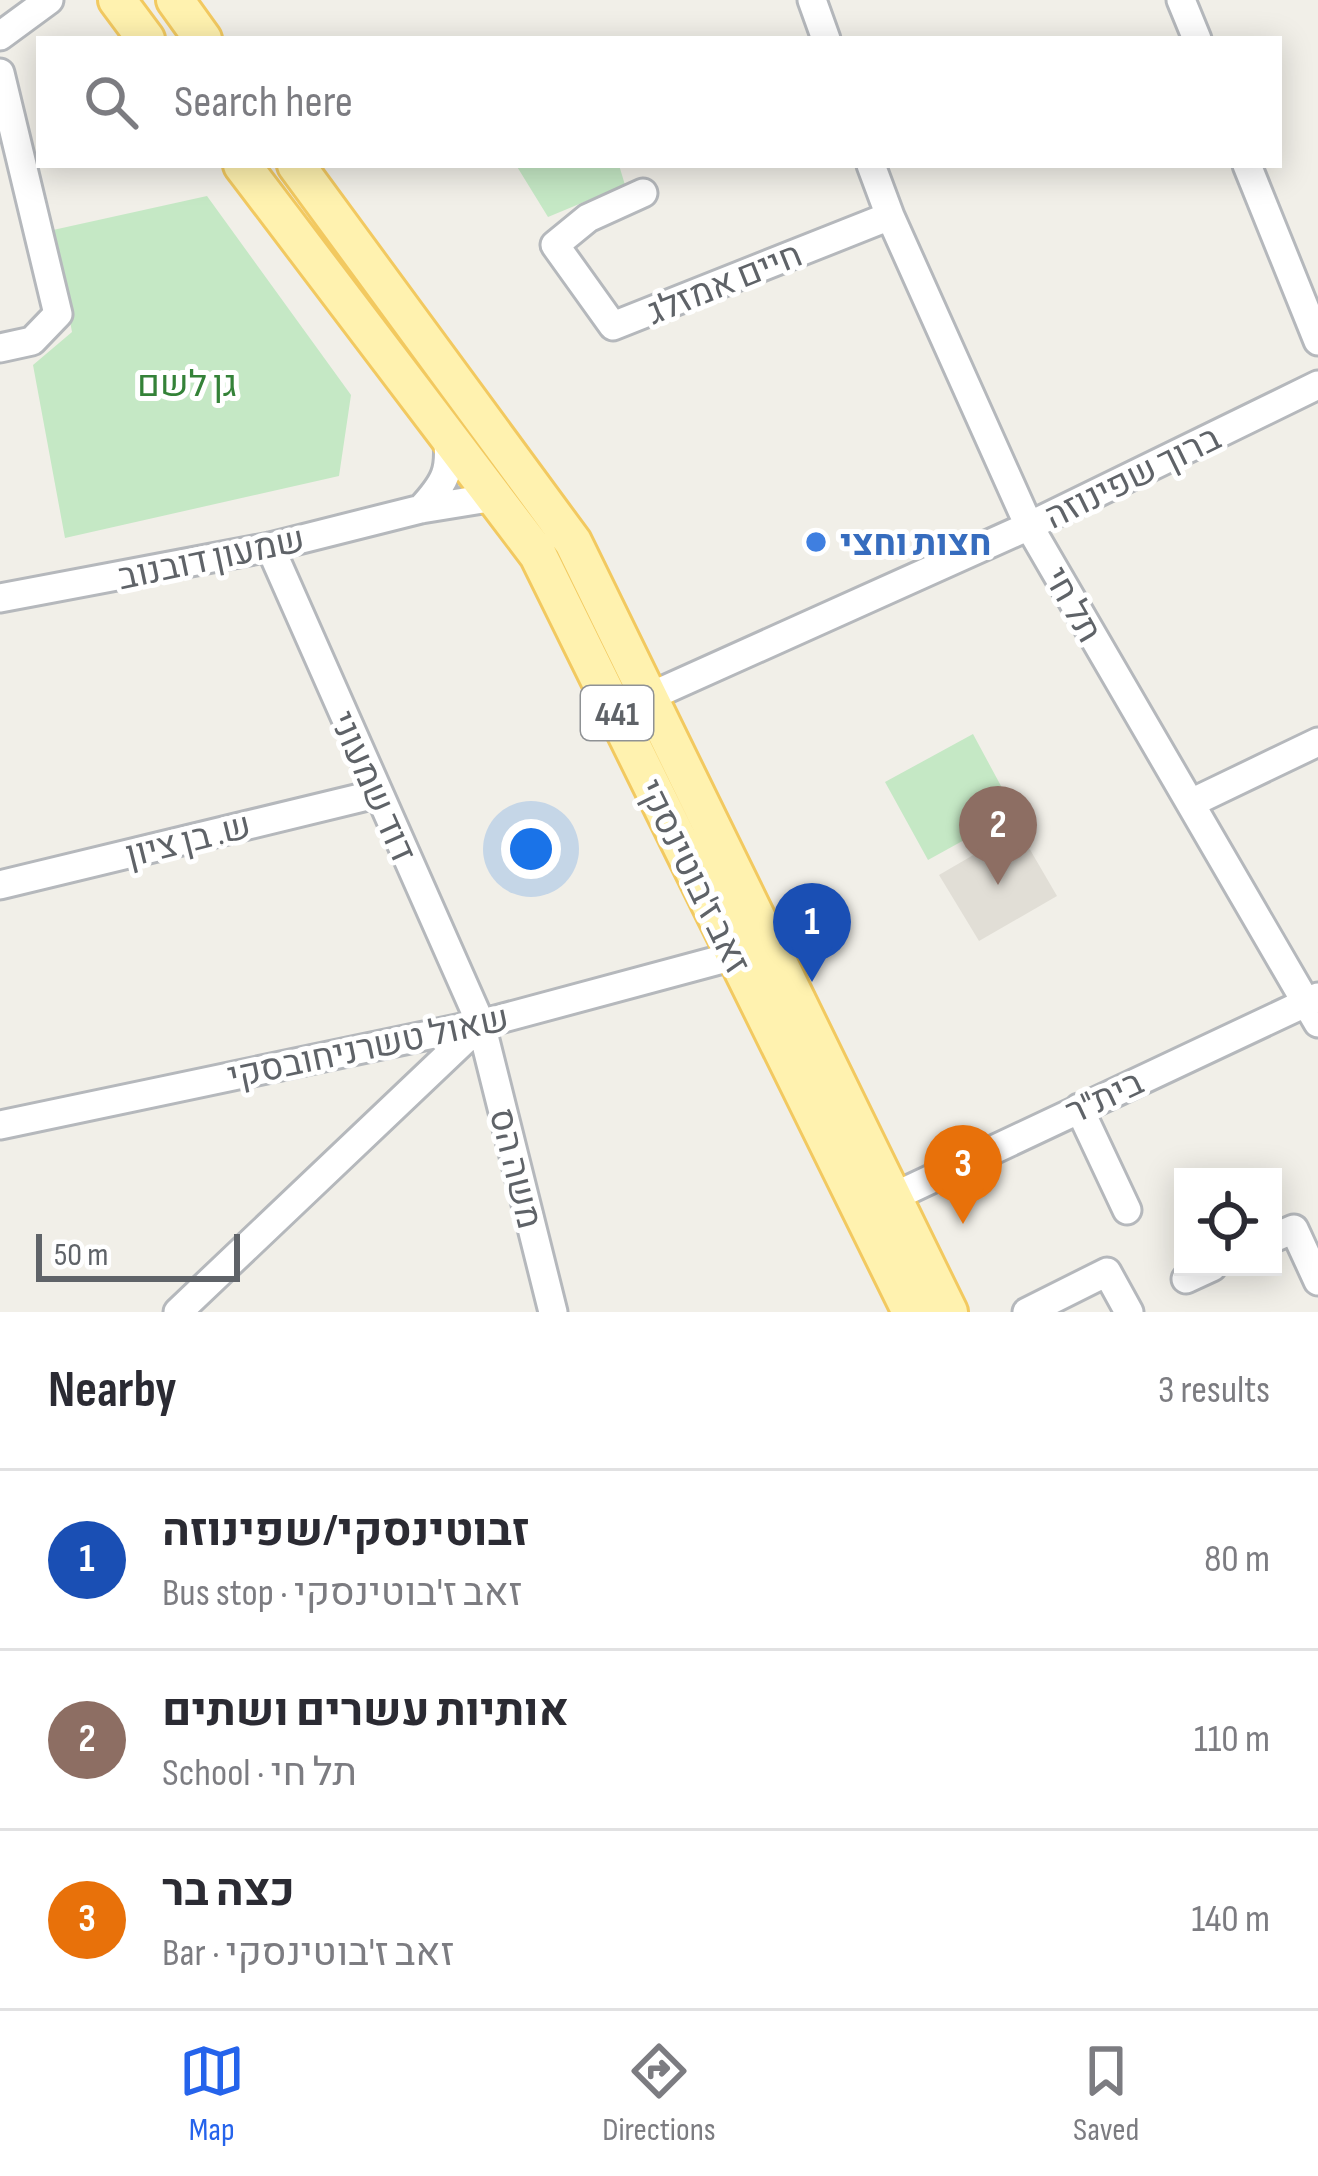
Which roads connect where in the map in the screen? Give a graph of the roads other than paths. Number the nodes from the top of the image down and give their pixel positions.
1 (49, 0) edge
2 (175, 0) edge
3 (812, 0) edge
4 (1181, 0) edge
5 (0, 36) edge
6 (201, 36) edge
7 (825, 36) edge
8 (1196, 36) edge
9 (0, 73) edge
10 (244, 168) edge
11 (298, 168) edge
12 (873, 168) edge
13 (1248, 168) edge
14 (644, 193) dead end
15 (890, 216) junction
16 (1318, 341) edge
17 (0, 347) edge
18 (1318, 386) edge
19 (447, 432) junction
20 (495, 497) junction
21 (421, 509) junction
22 (1029, 526) junction
23 (270, 547) junction
24 (0, 598) edge
25 (633, 704) junction
26 (1318, 742) edge
27 (376, 794) junction
28 (1191, 803) junction
29 (0, 885) edge
30 (734, 956) junction
31 (1314, 1007) edge
32 (481, 1024) junction
33 (1079, 1108) junction
34 (0, 1125) edge
35 (891, 1198) junction
36 (1127, 1210) dead end
37 (1282, 1234) edge
38 (1194, 1276) edge
39 (1186, 1280) dead end
40 (1318, 1281) edge
41 (178, 1312) edge
42 (553, 1312) edge
43 (910, 1312) edge
44 (949, 1312) edge
45 (1027, 1312) edge
46 (1129, 1312) edge

1 - 5 street
2 - 6 main road
3 - 7 street
4 - 8 street
9 - 17 street
10 - 19 main road, זאב ז'בוטינסקי / 441
11 - 25 main road, זאב ז'בוטינסקי / 441
12 - 15 street, תל חי
13 - 16 street
14 - 15 street, חיים אמזלג
15 - 22 street, תל חי
18 - 22 street, ברוך שפינוזה
19 - 20 main road, זאב ז'בוטינסקי / 441
19 - 21 street
20 - 21 street, שמעון דובנוב
20 - 25 main road, זאב ז'בוטינסקי / 441
21 - 23 street, שמעון דובנוב
22 - 25 street, ברוך שפינוזה
22 - 28 street, תל חי
23 - 24 street, שמעון דובנוב
23 - 27 street, דוד שמעוני
25 - 30 main road, זאב ז'בוטינסקי / 441
25 - 35 main road, זאב ז'בוטינסקי / 441
26 - 28 street
27 - 29 street, ש. בן ציון
27 - 32 street, דוד שמעוני
28 - 31 street, תל חי
30 - 32 street, שאול טשרניחובסקי
30 - 43 main road, זאב ז'בוטינסקי / 441
31 - 33 street, בית"ר
32 - 34 street, שאול טשרניחובסקי
32 - 41 street
32 - 42 street, משה הס
33 - 35 street, בית"ר
33 - 36 street
35 - 44 main road, זאב ז'בוטינסקי / 441
37 - 40 street
38 - 39 street
45 - 46 street

